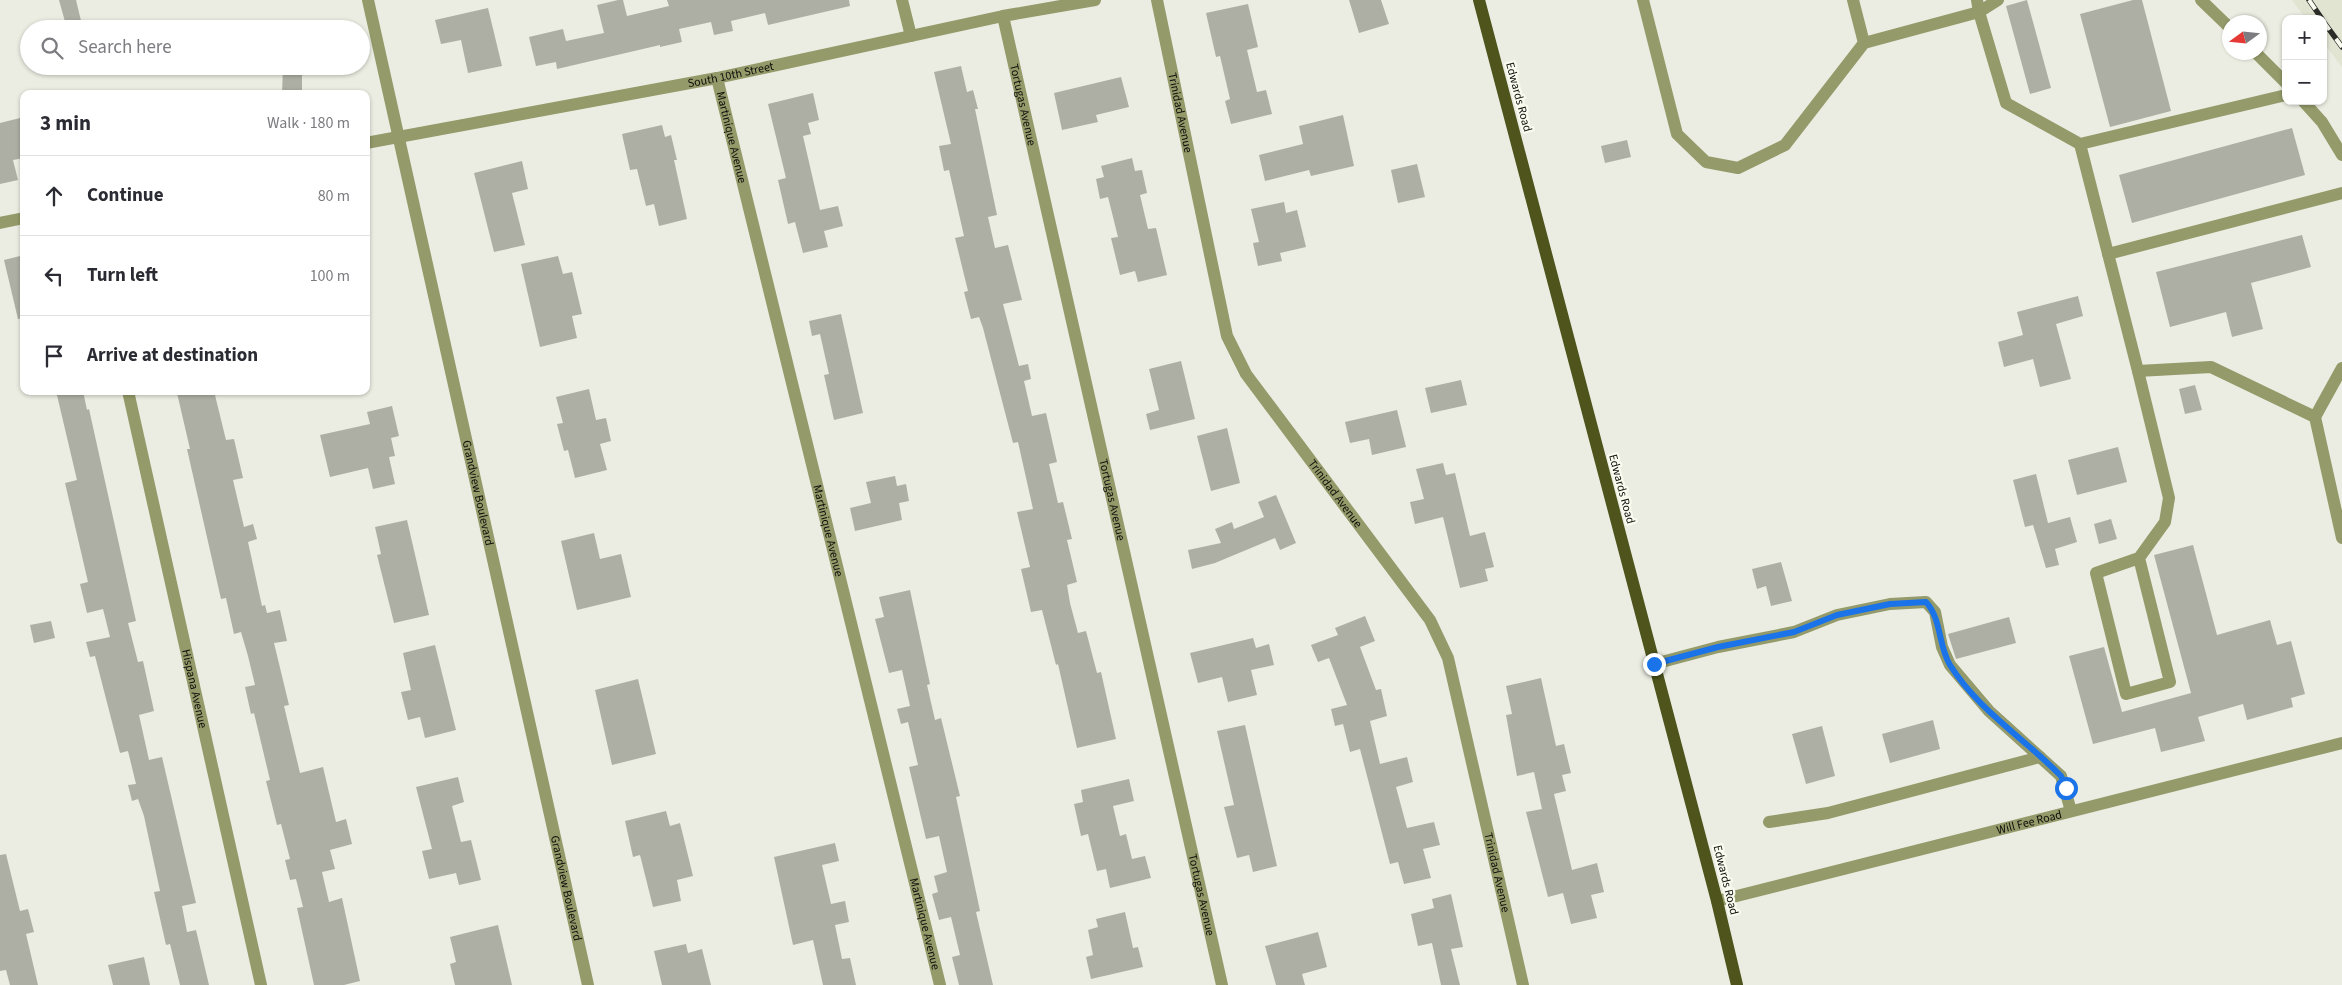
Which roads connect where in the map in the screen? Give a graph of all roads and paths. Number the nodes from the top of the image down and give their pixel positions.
1 (368, 0) edge
2 (902, 0) edge
3 (1095, 0) edge
4 (1157, 0) edge
5 (1479, 0) edge
6 (1486, 0) edge
7 (1643, 0) edge
8 (1853, 0) edge
9 (1998, 0) edge
10 (2202, 0) edge
11 (1978, 6) edge
12 (1003, 16) junction
13 (2222, 20) edge
14 (1485, 24) junction
15 (911, 36) junction
16 (1864, 43) junction
17 (2263, 60) edge
18 (717, 78) junction
19 (2282, 79) edge
20 (2282, 96) edge
21 (2307, 105) edge
22 (397, 136) junction
23 (370, 142) edge
24 (2080, 144) junction
25 (2342, 155) edge
26 (2342, 193) edge
27 (20, 219) edge
28 (0, 223) edge
29 (2108, 254) junction
30 (2342, 368) edge
31 (2138, 371) junction
32 (129, 395) edge
33 (2316, 417) junction
34 (2342, 538) edge
35 (2140, 558) junction
36 (1654, 664) junction
37 (2342, 743) edge
38 (2040, 757) junction
39 (2071, 811) junction
40 (1769, 822) dead end
41 (1717, 901) junction
42 (261, 985) edge
43 (588, 985) edge
44 (940, 985) edge
45 (1222, 985) edge
46 (1523, 985) edge
47 (1737, 985) edge

1 - 22 street, Grandview Boulevard
2 - 15 street
3 - 12 street, South 10th Street
4 - 46 street, Trinidad Avenue
5 - 14 main road, Edwards Road
6 - 14 main road
7 - 16 street
8 - 16 street
9 - 11 street
10 - 13 street
11 - 16 street
11 - 24 street
12 - 15 street, South 10th Street
12 - 45 street, Tortugas Avenue
14 - 36 main road, Edwards Road
15 - 18 street, South 10th Street
17 - 19 street
18 - 22 street, South 10th Street
18 - 44 street, Martinique Avenue
20 - 24 street
21 - 25 street
22 - 23 street, South 10th Street
22 - 43 street, Grandview Boulevard
24 - 29 street
26 - 29 street
27 - 28 street
29 - 31 street
30 - 33 street
31 - 33 street
31 - 35 street
32 - 42 street, Hispana Avenue
33 - 34 street
35 - 35 street
36 - 38 street
36 - 41 main road, Edwards Road
37 - 39 street, Will Fee Road
38 - 39 street
38 - 40 street
39 - 41 street, Will Fee Road
41 - 47 main road, Edwards Road

